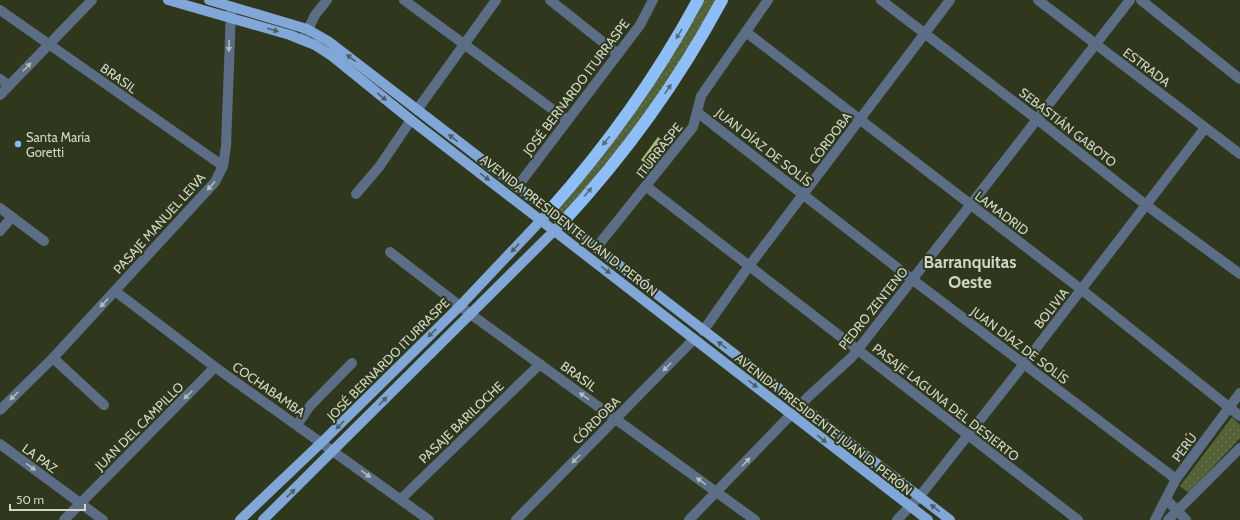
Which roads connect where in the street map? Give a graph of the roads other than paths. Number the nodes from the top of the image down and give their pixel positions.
1 (92, 0) edge
2 (168, 0) edge
3 (209, 0) edge
4 (327, 0) edge
5 (404, 0) edge
6 (496, 0) edge
7 (550, 0) edge
8 (653, 0) edge
9 (698, 0) edge
10 (722, 0) edge
11 (768, 0) edge
12 (880, 0) edge
13 (950, 0) edge
14 (1038, 0) edge
15 (1129, 0) edge
16 (1141, 0) edge
17 (232, 7) junction
18 (0, 10) edge
19 (230, 18) junction
20 (307, 29) junction
21 (746, 32) junction
22 (924, 34) junction
23 (303, 40) junction
24 (50, 44) junction
25 (463, 44) junction
26 (1095, 44) junction
27 (618, 54) junction
28 (0, 79) edge
29 (1240, 79) edge
30 (9, 86) junction
31 (0, 95) edge
32 (417, 110) junction
33 (697, 112) junction
34 (411, 120) junction
35 (567, 120) junction
36 (860, 120) junction
37 (1038, 120) junction
38 (1205, 128) junction
39 (1240, 154) edge
40 (223, 166) junction
41 (517, 187) junction
42 (647, 187) junction
43 (356, 194) dead end
44 (804, 194) junction
45 (1146, 205) junction
46 (970, 206) junction
47 (0, 208) edge
48 (545, 215) junction
49 (12, 217) junction
50 (559, 226) junction
51 (0, 231) edge
52 (44, 241) dead end
53 (596, 248) junction
54 (390, 252) dead end
55 (749, 266) junction
56 (1240, 274) edge
57 (913, 280) junction
58 (1082, 290) junction
59 (115, 291) junction
60 (460, 306) junction
61 (469, 313) junction
62 (703, 331) junction
63 (694, 339) junction
64 (858, 350) junction
65 (53, 358) junction
66 (352, 364) dead end
67 (540, 364) junction
68 (1024, 364) junction
69 (215, 367) junction
70 (1240, 393) edge
71 (801, 404) junction
72 (104, 405) dead end
73 (1230, 406) junction
74 (0, 410) edge
75 (792, 415) junction
76 (1240, 416) edge
77 (616, 419) junction
78 (297, 425) junction
79 (967, 436) junction
80 (322, 442) junction
81 (0, 444) edge
82 (1240, 448) edge
83 (334, 451) junction
84 (1176, 479) junction
85 (717, 492) junction
86 (920, 496) junction
87 (401, 499) junction
88 (1166, 499) junction
89 (80, 503) junction
90 (910, 507) junction
91 (1177, 511) junction
92 (64, 520) edge
93 (103, 520) edge
94 (240, 520) edge
95 (263, 520) edge
96 (429, 520) edge
97 (516, 520) edge
98 (689, 520) edge
99 (755, 520) edge
100 (897, 520) edge
101 (928, 520) edge
102 (950, 520) edge
103 (1078, 520) edge
104 (1155, 520) edge
105 (1168, 520) edge
106 (1186, 520) edge

1 - 24 street
2 - 19 main road, AVENIDA PRESIDENTE JUAN D. PERÓN
3 - 17 main road, AVENIDA PRESIDENTE JUAN D. PERÓN
4 - 20 street
5 - 25 street
6 - 25 street
7 - 27 street
8 - 27 street, JOSÉ BERNARDO ITURRASPE
9 -> 48 highway
50 -> 10 highway
11 - 21 street, ITURRASPE
12 - 22 street, SEBASTIÁN GABOTO
13 - 22 street, CÓRDOBA
14 - 26 street, ESTRADA
15 - 26 street, PEDRO ZENTENO
16 - 29 street
17 - 19 street, PASAJE MANUEL LEIVA
17 - 20 main road, AVENIDA PRESIDENTE JUAN D. PERÓN
18 - 24 street, BRASIL
19 -> 23 main road, AVENIDA PRESIDENTE JUAN D. PERÓN
19 -> 40 street, PASAJE MANUEL LEIVA
20 - 23 street
32 -> 20 main road, AVENIDA PRESIDENTE JUAN D. PERÓN
21 - 33 street, ITURRASPE
21 - 36 street, LAMADRID
22 - 36 street, CÓRDOBA
22 - 37 street, SEBASTIÁN GABOTO
23 -> 34 main road, AVENIDA PRESIDENTE JUAN D. PERÓN
30 -> 24 street
24 - 40 street, BRASIL
25 - 32 street
25 - 35 street
26 - 37 street, PEDRO ZENTENO
26 - 38 street, ESTRADA
27 - 35 street, JOSÉ BERNARDO ITURRASPE
28 - 30 street
30 - 31 street
41 -> 32 main road, AVENIDA PRESIDENTE JUAN D. PERÓN
33 - 42 street, ITURRASPE
33 - 44 street, JUAN DÍAZ DE SOLÍS
34 - 43 street
34 -> 48 main road, AVENIDA PRESIDENTE JUAN D. PERÓN
35 - 41 street, JOSÉ BERNARDO ITURRASPE
36 - 44 street, CÓRDOBA
36 - 46 street, LAMADRID
37 - 45 street, SEBASTIÁN GABOTO
37 - 46 street, PEDRO ZENTENO
38 - 39 street, ESTRADA
38 - 45 street, BOLIVIA
40 -> 59 street, PASAJE MANUEL LEIVA
41 - 48 main road, AVENIDA PRESIDENTE JUAN D. PERÓN
42 - 53 street, ITURRASPE
42 - 55 street, PASAJE LAGUNA DEL DESIERTO
44 - 55 street, CÓRDOBA
44 - 57 street, JUAN DÍAZ DE SOLÍS
45 - 56 street, SEBASTIÁN GABOTO
45 - 58 street, BOLIVIA
46 - 57 street, PEDRO ZENTENO
46 - 58 street, LAMADRID
47 - 49 street
48 - 50 main road, AVENIDA PRESIDENTE JUAN D. PERÓN
48 -> 60 main road, JOSÉ BERNARDO ITURRASPE
49 - 51 street
49 - 52 street
50 - 53 main road, AVENIDA PRESIDENTE JUAN D. PERÓN
50 - 61 main road, JOSÉ BERNARDO ITURRASPE
50 -> 63 main road, AVENIDA PRESIDENTE JUAN D. PERÓN
53 - 62 main road, AVENIDA PRESIDENTE JUAN D. PERÓN
54 - 60 street, BRASIL
55 - 62 street, CÓRDOBA
55 - 64 street, PASAJE LAGUNA DEL DESIERTO
57 - 64 street, PEDRO ZENTENO
57 - 68 street, JUAN DÍAZ DE SOLÍS
58 - 68 street, BOLIVIA
58 - 73 street, LAMADRID
59 -> 65 street, PASAJE MANUEL LEIVA
59 - 69 street, COCHABAMBA
60 - 61 street, BRASIL
60 -> 80 main road, JOSÉ BERNARDO ITURRASPE
61 - 67 street, BRASIL
83 -> 61 main road, JOSÉ BERNARDO ITURRASPE
71 -> 62 main road, AVENIDA PRESIDENTE JUAN D. PERÓN
63 -> 75 main road, AVENIDA PRESIDENTE JUAN D. PERÓN
63 -> 77 street, CÓRDOBA
64 - 71 street, PEDRO ZENTENO
64 - 79 street, PASAJE LAGUNA DEL DESIERTO
65 - 72 street
65 -> 74 street, PASAJE MANUEL LEIVA
66 - 78 street
77 -> 67 street, BRASIL
67 - 87 street, PASAJE BARILOCHE
68 - 79 street, BOLIVIA
68 - 84 street, JUAN DÍAZ DE SOLÍS
69 - 78 street, COCHABAMBA
69 -> 89 street, JUAN DEL CAMPILLO
70 - 73 street, PERÚ
71 - 75 street, PEDRO ZENTENO
71 - 86 main road, AVENIDA PRESIDENTE JUAN D. PERÓN
73 - 76 street, LAMADRID
73 - 84 street, PERÚ
85 -> 75 street, PEDRO ZENTENO
75 -> 90 main road, AVENIDA PRESIDENTE JUAN D. PERÓN
85 -> 77 street, BRASIL
77 -> 97 street, CÓRDOBA
78 - 80 street, COCHABAMBA
79 - 86 street, BOLIVIA
79 - 103 street, PASAJE LAGUNA DEL DESIERTO
80 - 83 street, COCHABAMBA
80 - 94 main road, JOSÉ BERNARDO ITURRASPE
81 -> 89 street, LA PAZ
82 - 91 street
83 -> 87 street, COCHABAMBA
95 -> 83 main road, JOSÉ BERNARDO ITURRASPE
84 - 88 street, PERÚ
85 - 98 street, PEDRO ZENTENO
85 - 99 street, BRASIL
86 - 90 street, BOLIVIA
102 -> 86 main road, AVENIDA PRESIDENTE JUAN D. PERÓN
87 - 96 street, COCHABAMBA
88 - 91 street
88 - 104 street, PERÚ
89 - 92 street, JUAN DEL CAMPILLO
89 - 93 street, LA PAZ
90 - 100 street, BOLIVIA
90 - 101 main road, AVENIDA PRESIDENTE JUAN D. PERÓN
91 - 105 street
91 - 106 street

